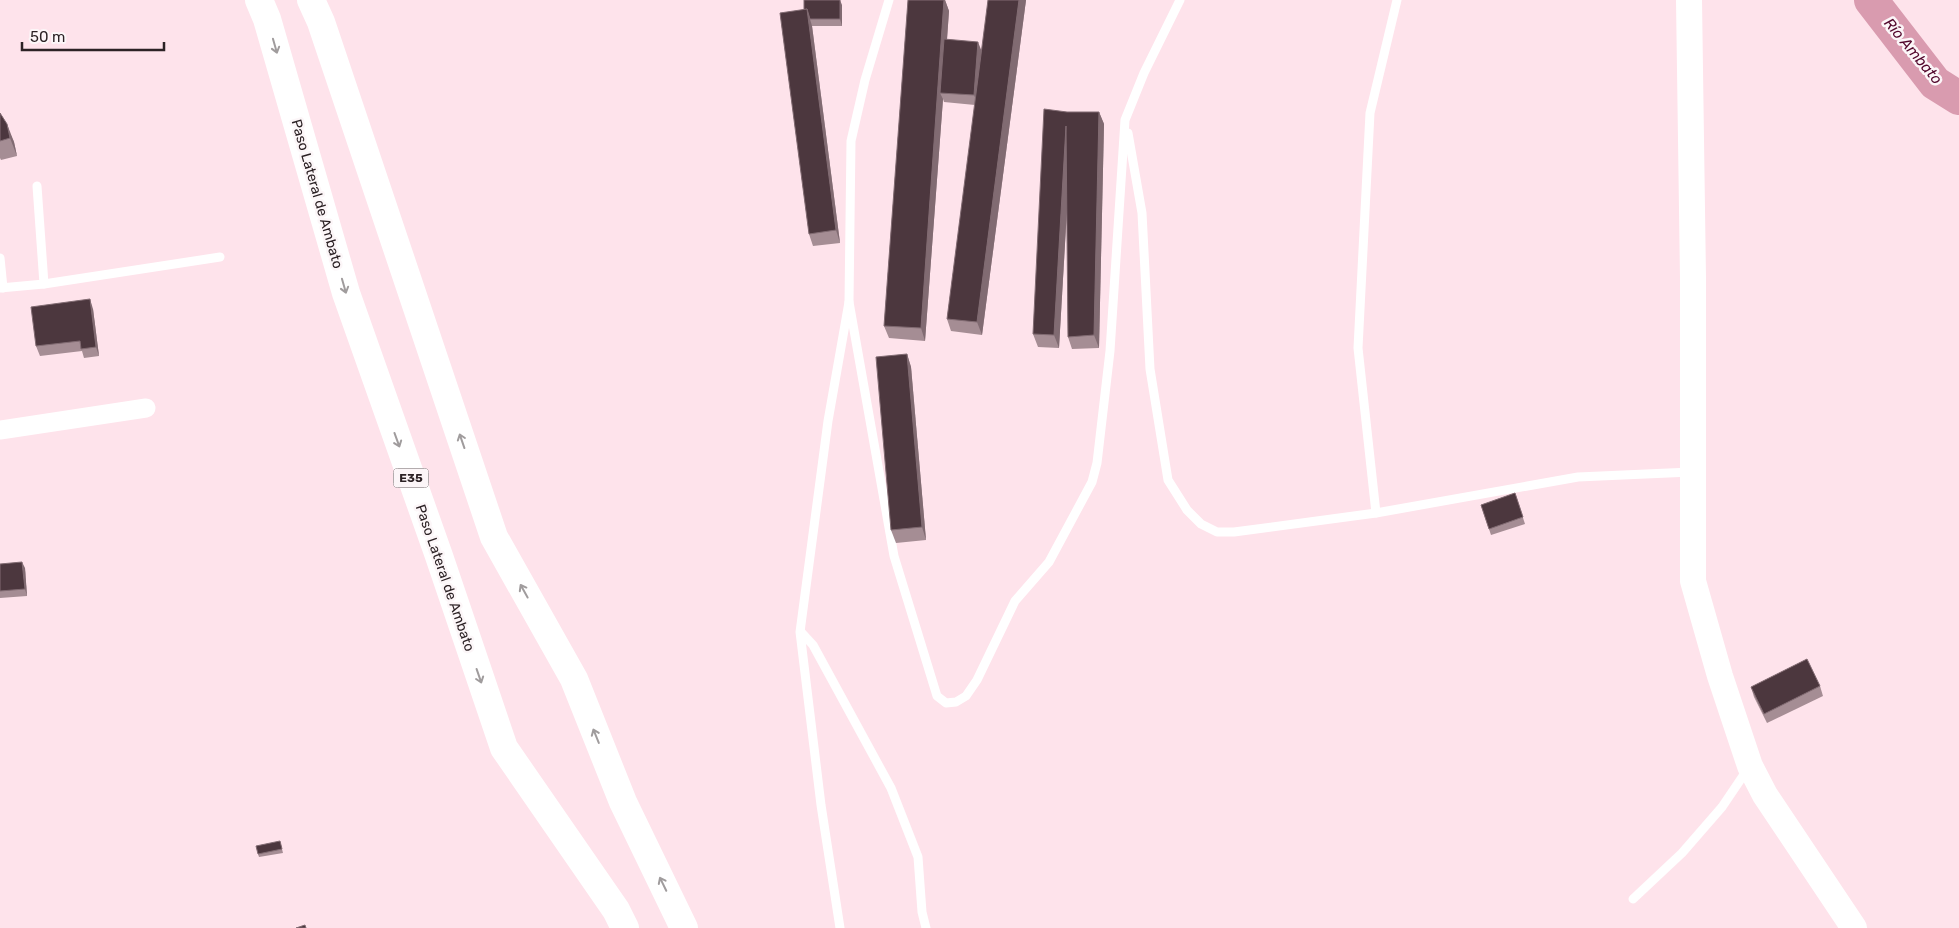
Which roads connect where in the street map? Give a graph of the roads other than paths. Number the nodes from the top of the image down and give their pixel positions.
1 (259, 0) edge
2 (311, 0) edge
3 (890, 0) edge
4 (1180, 0) edge
5 (1397, 0) edge
6 (1689, 0) edge
7 (1125, 120) junction
8 (37, 186) dead end
9 (220, 256) dead end
10 (0, 258) edge
11 (44, 284) junction
12 (2, 288) edge
13 (849, 302) junction
14 (146, 408) dead end
15 (0, 430) edge
16 (1692, 472) junction
17 (1376, 512) junction
18 (800, 632) junction
19 (1750, 766) junction
20 (1633, 899) dead end
21 (625, 928) edge
22 (684, 928) edge
23 (840, 928) edge
24 (926, 928) edge
25 (1854, 928) edge

1 -> 21 highway, Paso Lateral de Ambato / E35
22 -> 2 highway
3 - 13 lane
4 - 7 lane
5 - 17 lane
6 - 16 street
7 - 13 lane
7 - 17 lane
8 - 11 lane
9 - 11 lane
10 - 12 lane
11 - 12 lane
13 - 18 lane
14 - 15 street
16 - 17 lane
16 - 19 street
18 - 23 lane
18 - 24 lane
19 - 20 lane
19 - 25 street

